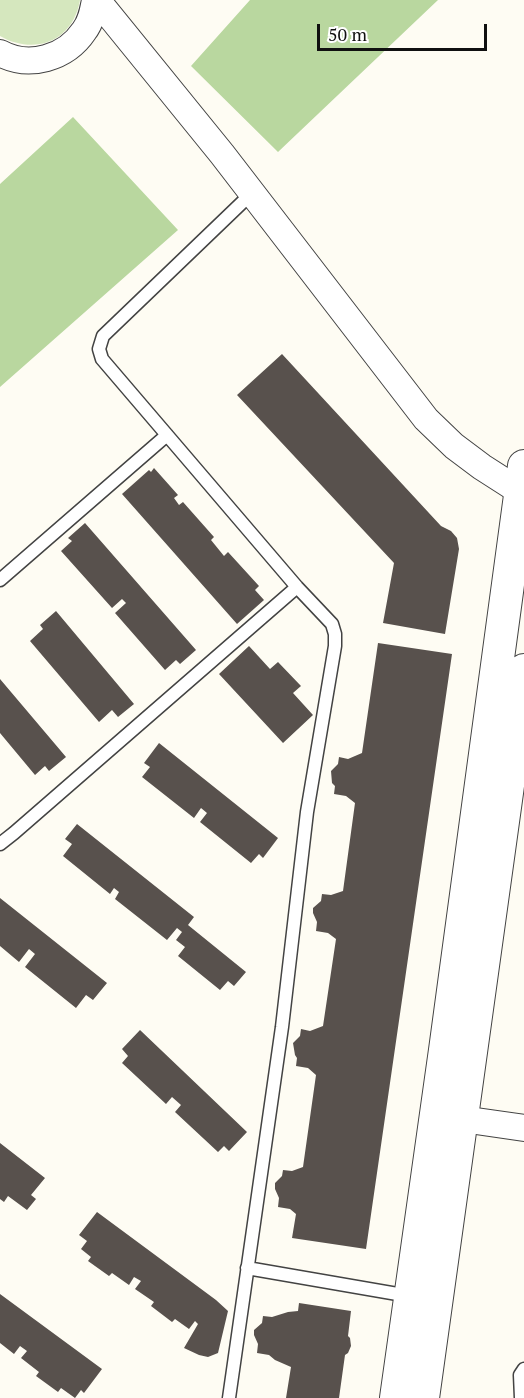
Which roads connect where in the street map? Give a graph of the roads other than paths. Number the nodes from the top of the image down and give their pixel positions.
1 (96, 0) edge
2 (0, 52) edge
3 (252, 193) junction
4 (167, 435) junction
5 (522, 479) edge
6 (0, 580) edge
7 (297, 587) junction
8 (524, 670) edge
9 (0, 844) edge
10 (462, 1119) junction
11 (524, 1128) edge
12 (247, 1268) junction
13 (410, 1297) junction
14 (524, 1369) edge
15 (229, 1398) edge
16 (396, 1398) edge
17 (423, 1398) edge
18 (521, 1398) edge

1 - 2 street
1 - 3 street
3 - 4 lane
3 - 5 street
4 - 6 lane
4 - 7 lane
5 - 13 street
7 - 9 lane
7 - 12 lane
8 - 10 street
10 - 11 street
10 - 17 street
12 - 13 lane
12 - 15 lane
13 - 16 street
14 - 18 lane

